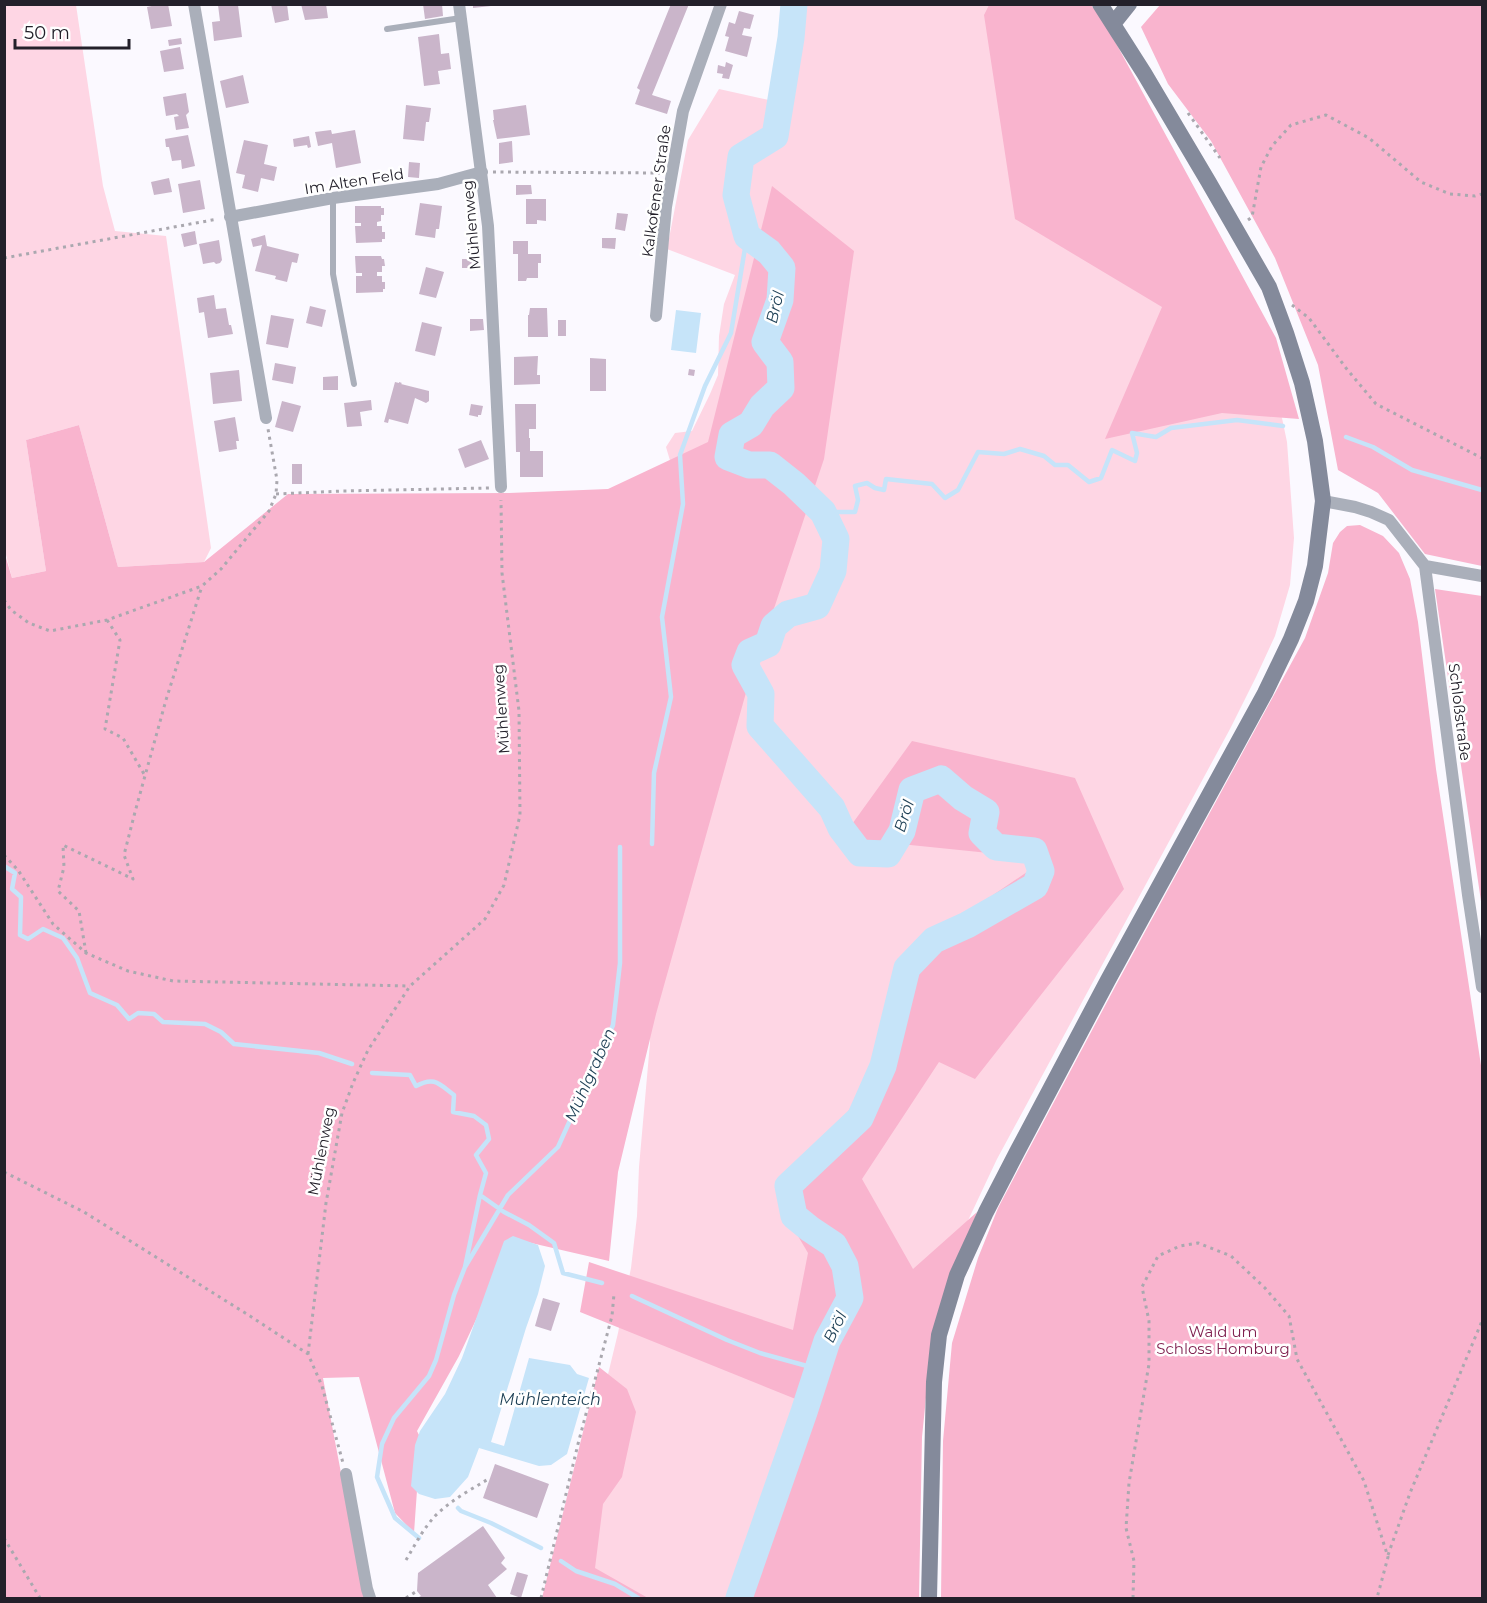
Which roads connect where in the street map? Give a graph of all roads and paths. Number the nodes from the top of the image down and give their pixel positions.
1 (194, 4) edge
2 (459, 4) edge
3 (721, 4) edge
4 (1100, 4) edge
5 (1128, 4) edge
6 (461, 18) junction
7 (1113, 24) junction
8 (387, 29) dead end
9 (482, 172) junction
10 (671, 173) junction
11 (1482, 194) edge
12 (333, 198) junction
13 (230, 217) junction
14 (1236, 228) junction
15 (4, 258) edge
16 (1269, 287) junction
17 (656, 316) dead end
18 (354, 384) dead end
19 (266, 418) joint
20 (1482, 458) edge
21 (501, 487) junction
22 (276, 494) junction
23 (1323, 501) junction
24 (1425, 566) junction
25 (1482, 576) edge
26 (202, 586) junction
27 (4, 600) edge
28 (107, 620) junction
29 (145, 774) junction
30 (4, 855) edge
31 (86, 953) junction
32 (410, 986) junction
33 (1482, 987) edge
34 (4, 1172) edge
35 (614, 1294) dead end
36 (1482, 1321) edge
37 (308, 1354) junction
38 (346, 1474) joint
39 (490, 1478) dead end
40 (4, 1538) edge
41 (1388, 1557) junction
42 (406, 1560) dead end
43 (417, 1591) dead end
44 (40, 1599) edge
45 (370, 1599) edge
46 (406, 1599) edge
47 (541, 1599) edge
48 (929, 1599) edge
49 (1133, 1599) edge
50 (1377, 1599) edge

1 - 13 street
2 - 6 street, Mühlenweg
3 - 10 street, Kalkofener Straße
4 - 7 main road
5 - 7 main road
6 - 8 lane
6 - 9 street, Mühlenweg
7 - 14 main road
9 - 10 path
9 - 12 street, Im Alten Feld
9 - 21 street, Mühlenweg
10 - 17 street, Kalkofener Straße
11 - 14 path
12 - 13 street, Im Alten Feld
12 - 18 lane
13 - 15 path
13 - 19 street
14 - 16 main road
16 - 20 path
16 - 23 main road
19 - 22 path
21 - 22 path
21 - 32 path, Mühlenweg
22 - 26 path
23 - 24 street
23 - 48 main road
24 - 25 street
24 - 33 street, Schloßstraße
26 - 28 path
26 - 29 path
27 - 28 path
28 - 29 path
29 - 31 path
30 - 31 path
31 - 32 path
32 - 37 path, Mühlenweg
34 - 37 path
35 - 47 path
36 - 41 path
37 - 38 path
38 - 45 street
39 - 42 path
40 - 44 path
41 - 49 path
41 - 50 path
43 - 46 path

